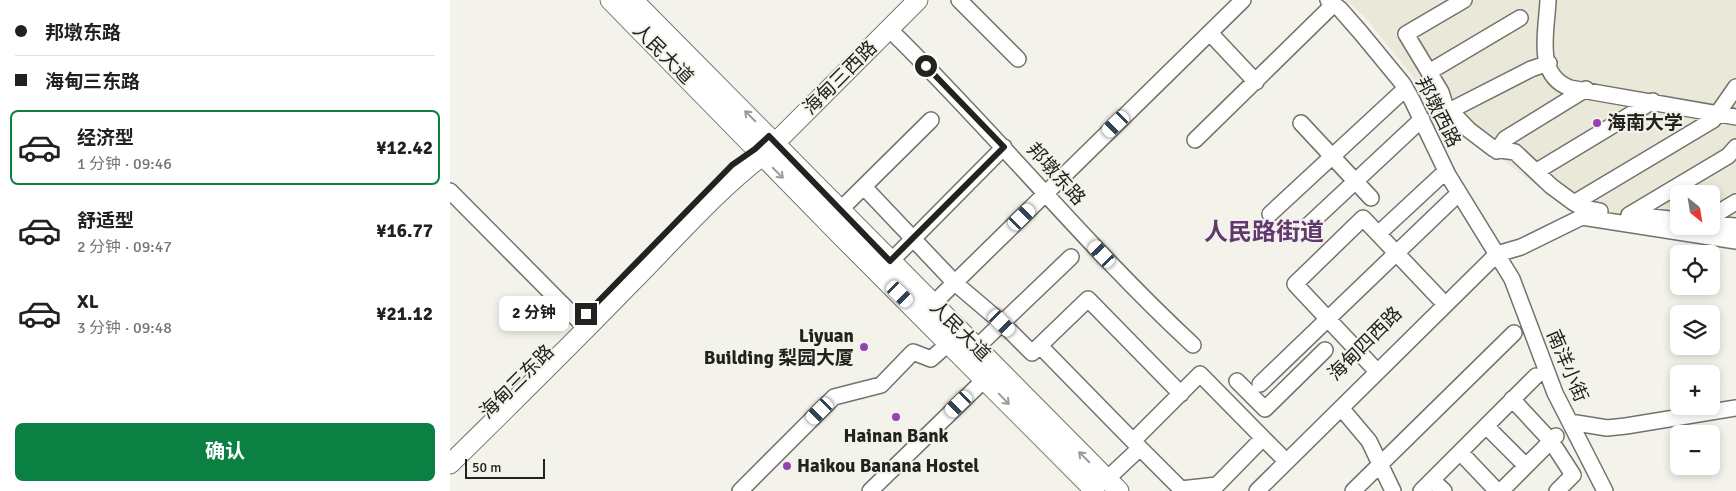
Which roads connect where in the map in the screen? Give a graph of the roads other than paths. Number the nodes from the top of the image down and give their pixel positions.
1 (610, 0) edge
2 (633, 0) edge
3 (904, 0) edge
4 (918, 0) edge
5 (959, 0) edge
6 (1244, 0) edge
7 (1464, 0) edge
8 (1550, 0) edge
9 (1331, 2) edge
10 (1520, 18) dead end
11 (889, 29) junction
12 (1210, 33) junction
13 (1018, 59) dead end
14 (1548, 64) junction
15 (1429, 72) junction
16 (1256, 82) junction
17 (1736, 87) edge
18 (1405, 89) junction
19 (1585, 89) junction
20 (1652, 101) junction
21 (1449, 111) junction
22 (1720, 113) junction
23 (1736, 116) edge
24 (1422, 119) junction
25 (932, 120) dead end
26 (1301, 123) dead end
27 (772, 139) junction
28 (1195, 140) dead end
29 (1004, 147) junction
30 (1736, 147) edge
31 (1497, 151) junction
32 (759, 153) junction
33 (1332, 156) junction
34 (1446, 171) junction
35 (1537, 171) junction
36 (1355, 181) junction
37 (864, 187) junction
38 (450, 191) edge
39 (1046, 193) junction
40 (1459, 194) junction
41 (1372, 198) dead end
42 (1736, 202) edge
43 (1574, 203) junction
44 (841, 209) junction
45 (1720, 212) edge
46 (1270, 214) dead end
47 (1629, 214) junction
48 (1670, 219) edge
49 (1720, 225) edge
50 (1736, 226) edge
51 (1300, 234) dead end
52 (1378, 234) junction
53 (912, 240) junction
54 (1736, 241) edge
55 (1494, 250) junction
56 (1396, 253) junction
57 (1071, 257) dead end
58 (890, 261) junction
59 (955, 283) junction
60 (1439, 298) junction
61 (933, 304) junction
62 (1328, 319) junction
63 (579, 320) junction
64 (1002, 323) junction
65 (1514, 333) dead end
66 (949, 342) junction
67 (1040, 346) junction
68 (1193, 346) dead end
69 (976, 348) junction
70 (1326, 350) dead end
71 (1372, 366) junction
72 (1536, 376) dead end
73 (985, 380) junction
74 (1238, 381) dead end
75 (1181, 394) junction
76 (1280, 394) junction
77 (1512, 399) junction
78 (1736, 408) edge
79 (1342, 409) junction
80 (1570, 422) junction
81 (1486, 426) junction
82 (1263, 438) junction
83 (1554, 438) junction
84 (1137, 445) junction
85 (450, 447) edge
86 (1460, 452) junction
87 (1281, 456) junction
88 (450, 464) edge
89 (1381, 464) junction
90 (1526, 466) junction
91 (1432, 480) junction
92 (1107, 487) edge
93 (740, 491) edge
94 (870, 491) edge
95 (1245, 491) edge
96 (1257, 491) edge
97 (1353, 491) edge
98 (1393, 491) edge
99 (1421, 491) edge
100 (1444, 491) edge
101 (1497, 491) edge
102 (1501, 491) edge
103 (1557, 491) edge
104 (1605, 491) edge

1 - 32 main road, 人民大道
27 -> 2 main road, 人民大道
3 - 27 main road, 海甸三西路
4 - 11 main road, 海甸三西路
5 - 13 street
6 - 12 street
7 - 15 street
8 - 14 street
9 - 16 street
9 - 18 street, 邦墩西路
10 - 15 street
11 - 27 main road, 海甸三西路
11 - 29 street, 邦墩东路
12 - 16 street
12 - 39 street
14 - 19 street
14 - 21 street
15 - 21 street
16 - 28 street
17 - 22 street
18 - 24 street, 邦墩西路
18 - 33 street
19 - 20 street
19 - 31 street
20 - 22 street
20 - 35 street
21 - 31 street
22 - 23 street
22 - 43 street
24 - 34 street, 邦墩西路
24 - 36 street
25 - 37 street
26 - 33 street
27 - 32 main road, 海甸三西路
27 - 44 main road, 人民大道
29 - 39 street, 邦墩东路
29 - 53 street
30 - 47 street
31 - 35 street
32 - 63 main road, 海甸三东路
32 -> 66 main road, 人民大道
32 - 88 main road
33 - 36 street
33 - 46 street
34 - 40 street, 邦墩西路
34 - 52 street
35 - 43 street
36 - 41 street
36 - 51 street
37 - 44 street
37 - 53 street
38 - 63 street
39 - 59 street
39 - 68 street, 邦墩东路
40 - 55 street, 邦墩西路
40 - 56 street
42 - 45 street
43 - 47 street
44 - 58 main road, 人民大道
47 - 48 street
49 - 50 street
52 - 56 street
52 - 62 street
53 - 58 street
53 - 59 street
54 - 55 street
55 - 60 street, 海甸四西路
55 - 79 street, 海甸四西路
55 - 80 street, 南洋小街
56 - 60 street
56 - 62 street
57 - 64 street
58 - 61 main road, 人民大道
59 - 61 street
59 - 64 street
60 - 71 street, 海甸四西路
61 - 69 main road, 人民大道
62 - 71 street
62 - 76 street
63 - 85 main road, 海甸三东路
64 - 67 street
64 - 69 street
65 - 89 street
66 - 73 main road, 人民大道
66 - 93 street
67 - 75 street
67 - 84 street
92 -> 69 main road, 人民大道
70 - 76 street
71 - 87 street, 海甸四西路
72 - 77 street
73 -> 92 main road, 人民大道
73 - 94 street
74 - 76 street
75 - 82 street
75 - 84 street
77 - 81 street
77 - 83 street
78 - 80 street
79 - 89 street
79 - 96 street, 海甸四西路
80 - 104 street, 南洋小街
81 - 86 street
81 - 90 street
82 - 84 street
82 - 87 street
83 - 90 street
83 - 103 street
84 - 92 street
86 - 91 street
86 - 101 street
87 - 95 street, 海甸四西路
89 - 97 street
89 - 98 street
90 - 102 street
91 - 99 street
91 - 100 street

